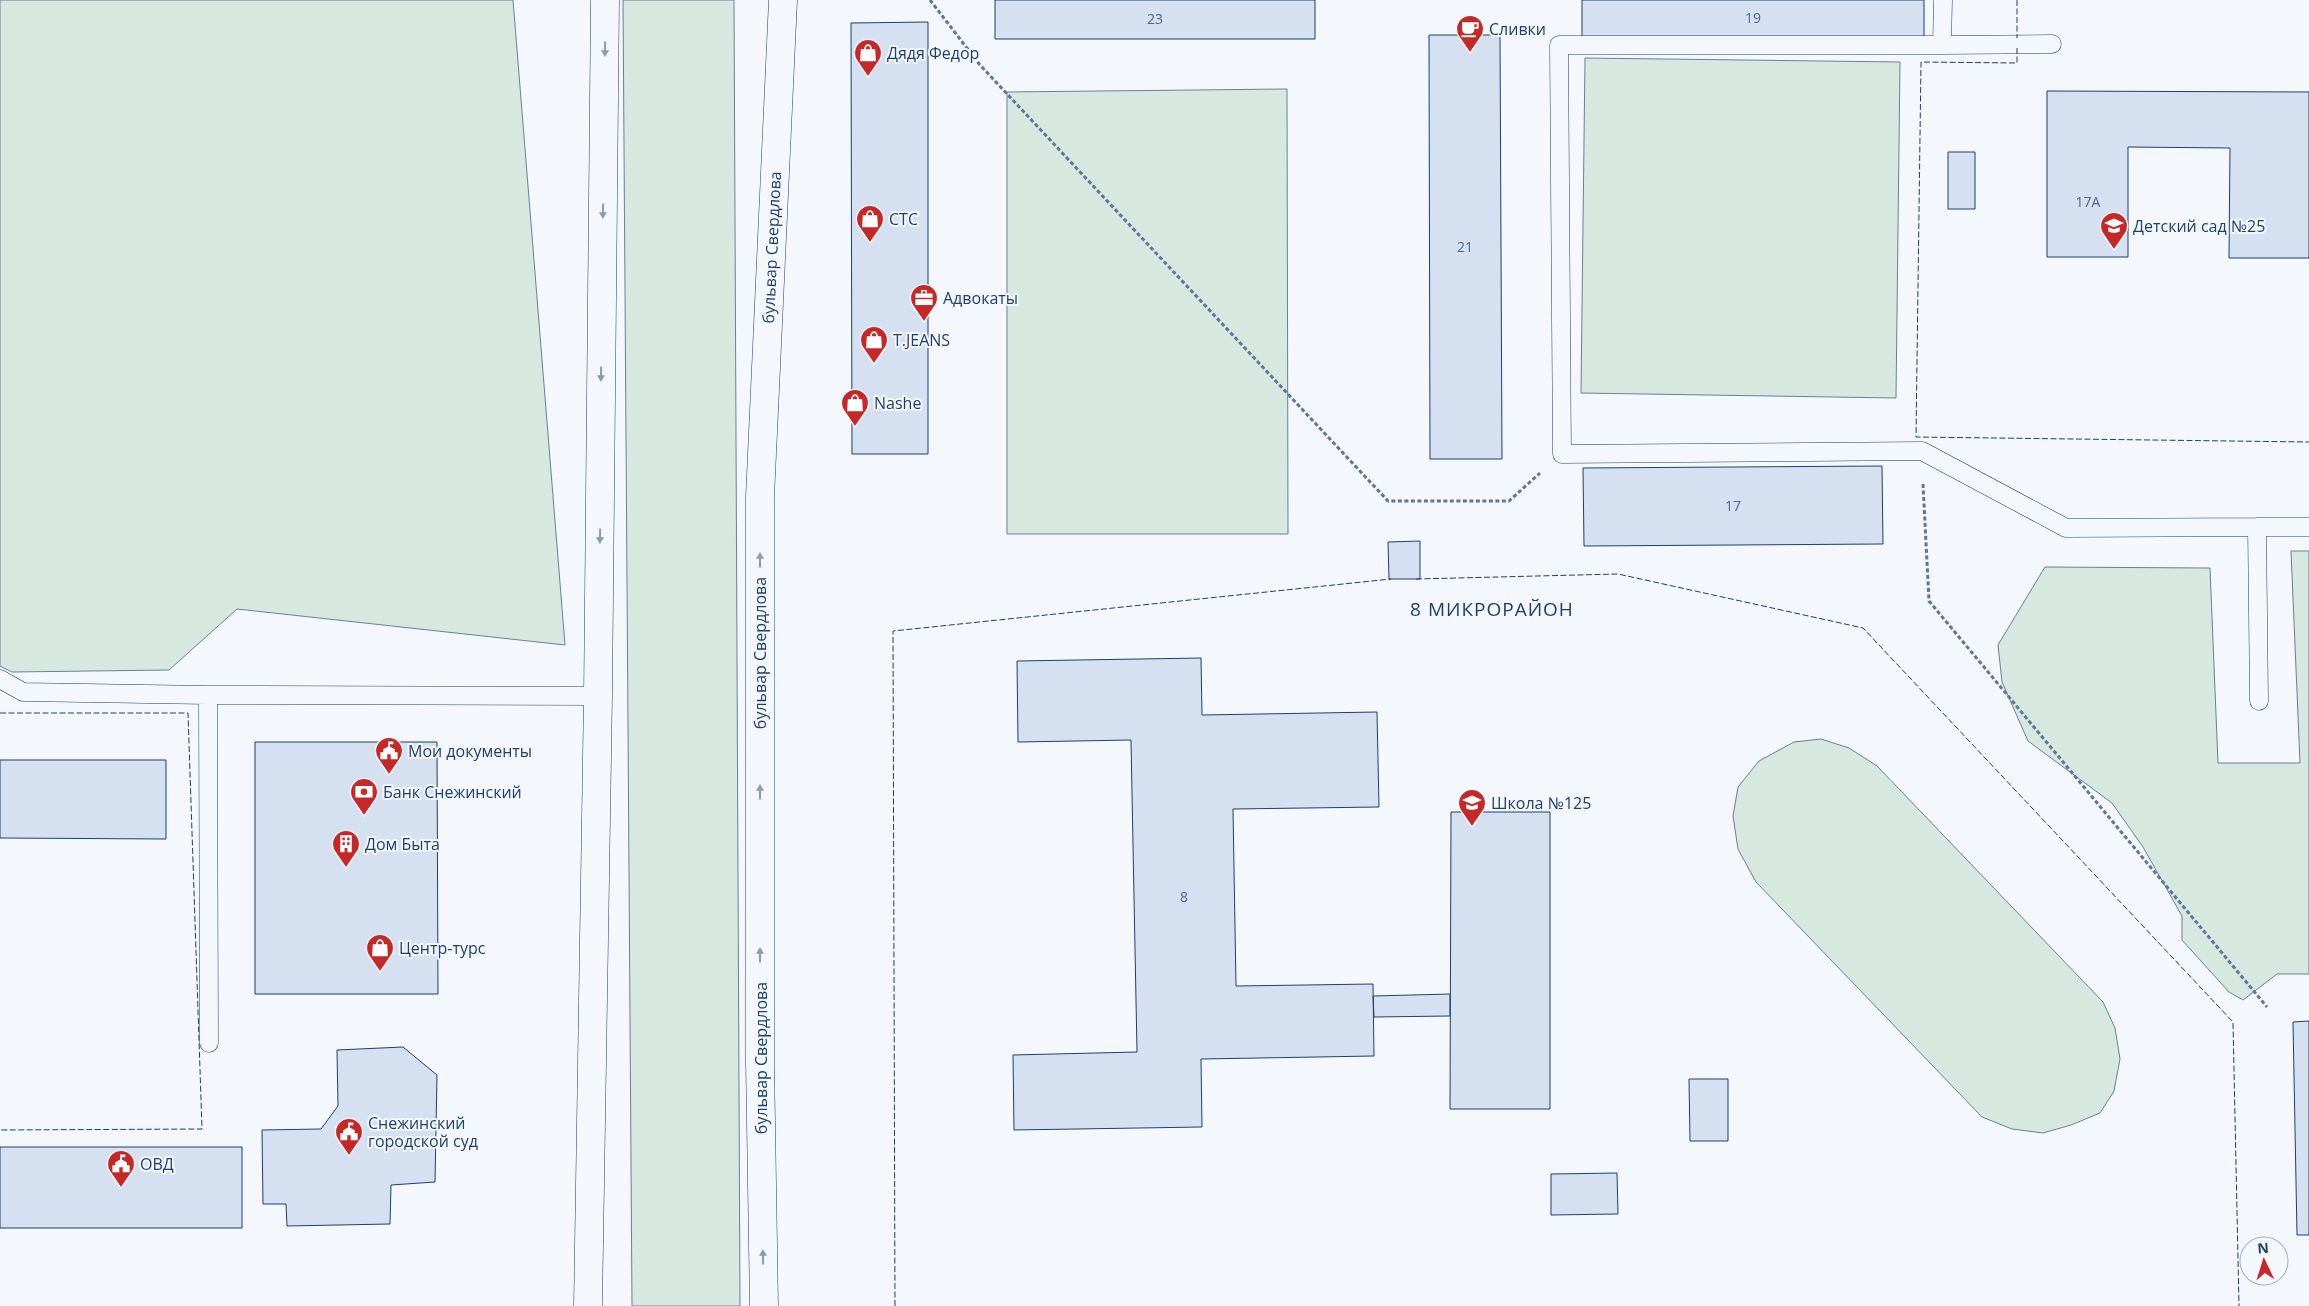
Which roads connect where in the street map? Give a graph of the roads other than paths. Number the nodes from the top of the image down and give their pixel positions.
1 (605, 0) edge
2 (783, 0) edge
3 (1943, 0) edge
4 (2052, 44) dead end
5 (1942, 45) junction
6 (2309, 527) edge
7 (2257, 528) junction
8 (0, 679) edge
9 (208, 695) junction
10 (598, 696) junction
11 (2259, 702) dead end
12 (209, 1043) dead end
13 (588, 1306) edge
14 (764, 1306) edge

1 -> 10 street
14 -> 2 street, бульвар Свердлова
3 - 5 lane
4 - 5 lane
5 - 7 lane
6 - 7 lane
7 - 11 lane
8 - 9 lane
9 - 10 lane
9 - 12 lane
10 - 13 street

